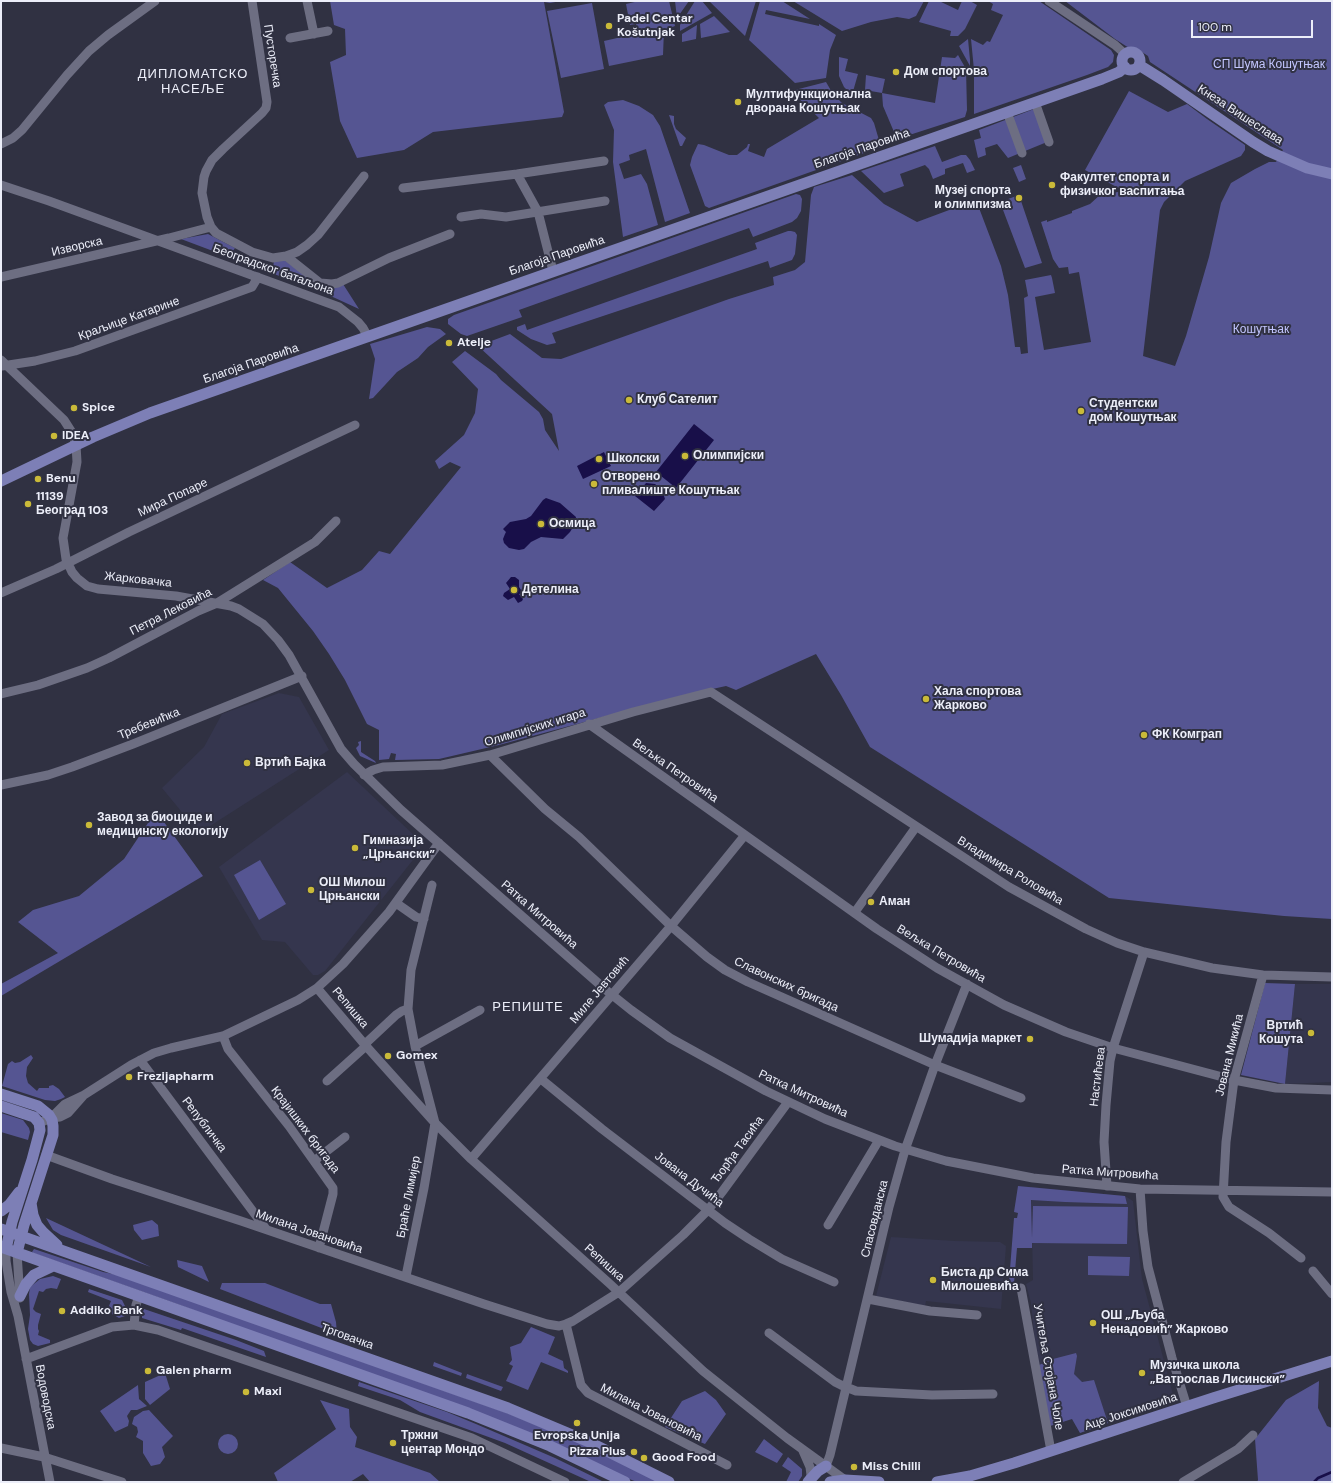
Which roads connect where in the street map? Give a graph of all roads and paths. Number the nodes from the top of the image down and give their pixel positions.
1 (155, 1) edge
2 (252, 1) edge
3 (307, 1) edge
4 (1049, 1) edge
5 (328, 31) dead end
6 (314, 34) junction
7 (290, 38) dead end
8 (1125, 54) junction
9 (1139, 65) junction
10 (1125, 67) junction
11 (1035, 102) junction
12 (1007, 112) junction
13 (262, 113) joint
14 (1049, 142) dead end
15 (1, 144) edge
16 (1022, 153) dead end
17 (604, 161) dead end
18 (517, 174) junction
19 (1332, 174) edge
20 (364, 176) dead end
21 (1, 185) edge
22 (404, 188) dead end
23 (605, 201) dead end
24 (538, 212) junction
25 (461, 217) dead end
26 (211, 227) junction
27 (450, 234) dead end
28 (158, 240) junction
29 (286, 256) junction
30 (553, 271) junction
31 (1, 277) edge
32 (258, 277) junction
33 (368, 337) junction
34 (3, 364) edge
35 (356, 425) dead end
36 (76, 445) junction
37 (1, 480) edge
38 (336, 520) dead end
39 (68, 563) junction
40 (1, 593) edge
41 (217, 603) junction
42 (302, 676) junction
43 (711, 692) joint
44 (1, 694) edge
45 (589, 724) junction
46 (490, 755) junction
47 (364, 775) junction
48 (1, 784) edge
49 (916, 827) junction
50 (745, 835) junction
51 (439, 843) junction
52 (432, 885) dead end
53 (396, 903) junction
54 (855, 912) junction
55 (424, 919) junction
56 (671, 926) junction
57 (1144, 952) junction
58 (1263, 975) junction
59 (1332, 977) edge
60 (967, 984) junction
61 (317, 988) junction
62 (612, 995) junction
63 (408, 1009) junction
64 (480, 1010) dead end
65 (222, 1036) junction
66 (366, 1045) junction
67 (415, 1046) junction
68 (1113, 1048) junction
69 (140, 1060) junction
70 (935, 1065) junction
71 (541, 1079) junction
72 (1234, 1080) junction
73 (328, 1081) dead end
74 (1332, 1090) edge
75 (1, 1094) edge
76 (1021, 1098) dead end
77 (788, 1102) junction
78 (1, 1106) edge
79 (51, 1118) junction
80 (39, 1123) junction
81 (435, 1123) junction
82 (345, 1137) dead end
83 (879, 1140) junction
84 (905, 1150) junction
85 (46, 1155) junction
86 (471, 1159) junction
87 (314, 1161) junction
88 (24, 1185) junction
89 (1107, 1186) junction
90 (1140, 1189) junction
91 (1223, 1190) junction
92 (1332, 1192) edge
93 (30, 1203) junction
94 (248, 1205) junction
95 (708, 1210) junction
96 (1, 1211) edge
97 (241, 1221) junction
98 (828, 1225) dead end
99 (266, 1229) junction
100 (5, 1230) edge
101 (21, 1235) junction
102 (4, 1248) edge
103 (320, 1248) junction
104 (66, 1251) junction
105 (17, 1253) junction
106 (1301, 1258) dead end
107 (53, 1266) junction
108 (1313, 1271) dead end
109 (406, 1276) junction
110 (834, 1282) dead end
111 (1021, 1288) dead end
112 (619, 1292) junction
113 (1332, 1294) edge
114 (20, 1296) junction
115 (139, 1296) junction
116 (868, 1299) junction
117 (977, 1315) dead end
118 (18, 1316) junction
119 (566, 1324) junction
120 (134, 1325) junction
121 (769, 1333) dead end
122 (26, 1359) junction
123 (1332, 1361) edge
124 (846, 1388) junction
125 (993, 1394) dead end
126 (1187, 1407) junction
127 (1253, 1436) dead end
128 (1, 1448) edge
129 (802, 1450) junction
130 (1050, 1451) junction
131 (44, 1457) junction
132 (727, 1465) dead end
133 (826, 1466) junction
134 (846, 1480) junction
135 (50, 1482) edge
136 (122, 1482) edge
137 (565, 1482) edge
138 (625, 1482) edge
139 (669, 1482) edge
140 (811, 1482) edge
141 (830, 1482) edge
142 (879, 1482) edge
143 (937, 1482) edge
144 (1182, 1482) edge

1 - 15 street
2 - 13 street, Пусторечка
3 - 6 street
4 - 8 street
5 - 6 street
6 - 7 street
8 - 9 main road
8 - 10 main road
9 - 10 main road
9 - 19 main road, Кнеза Вишеслава
10 - 11 main road, Благоја Паровића
11 - 12 main road, Благоја Паровића
11 - 14 street
12 - 16 street
12 - 30 main road, Благоја Паровића
13 - 26 street, Београдског батаљона
17 - 18 street
18 - 22 street
18 - 24 street
20 - 29 street, Београдског батаљона
21 - 28 street, Београдског батаљона
23 - 24 street
24 - 25 street
24 - 30 street
26 - 28 street, Београдског батаљона
26 - 29 street, Београдског батаљона
27 - 29 street, Београдског батаљона
28 - 31 street, Изворска
28 - 32 street, Београдског батаљона
30 - 33 main road, Благоја Паровића
32 - 33 street, Београдског батаљона
32 - 34 street, Краљице Катарине
33 - 36 main road, Благоја Паровића
34 - 36 street, Жарковачка
35 - 39 street, Мира Попаре
36 - 37 main road, Благоја Паровића
36 - 39 street, Жарковачка
38 - 41 street, Петра Лековића
39 - 40 street, Мира Попаре
39 - 41 street, Жарковачка
41 - 42 street, Жарковачка
41 - 44 street, Петра Лековића
42 - 47 street, Жарковачка
42 - 48 street, Требевићка
43 - 45 street, Олимпијских игара
43 - 49 street, Владимира Роловића
45 - 46 street, Олимпијских игара
45 - 50 street, Вељка Петровића
46 - 47 street, Олимпијских игара
46 - 56 street, Славонских бригада
47 - 51 street, Ратка Митровића
49 - 54 street
49 - 57 street, Владимира Роловића
50 - 54 street, Вељка Петровића
50 - 56 street, Миле Јевтовић
51 - 53 street
51 - 62 street, Ратка Митровића
52 - 55 street
53 - 55 street
53 - 61 street
54 - 60 street, Вељка Петровића
55 - 63 street
56 - 62 street, Миле Јевтовић
56 - 70 street, Славонских бригада
57 - 58 street, Владимира Роловића
57 - 68 street, Настићева
58 - 59 street, Владимира Роловића
58 - 72 street, Јована Микића
60 - 68 street, Вељка Петровића
60 - 70 street, Спасовданска
61 - 65 street
61 - 66 street, Репишка
62 - 71 street, Миле Јевтовић
62 - 77 street, Ратка Митровића
63 - 66 street, Репишка
63 - 67 street
64 - 67 street
65 - 69 street
65 - 87 street, Крајишких бригада
66 - 73 street
66 - 81 street, Репишка
67 - 81 street
68 - 72 street, Вељка Петровића
68 - 89 street, Настићева
69 - 79 street
69 - 94 street, Републичка
70 - 76 street, Славонских бригада
70 - 84 street, Спасовданска
71 - 86 street, Миле Јевтовић
71 - 95 street, Јована Дучића
72 - 74 street, Вељка Петровића
72 - 91 street, Јована Микића
75 - 79 main road
77 - 83 street, Ратка Митровића
77 - 95 street, Ђорђа Тасића
78 - 80 main road
79 - 80 street
79 - 85 main road
80 - 88 main road
81 - 86 street, Репишка
81 - 109 street, Браће Лимијер
82 - 87 street
83 - 84 street, Ратка Митровића
83 - 98 street
84 - 89 street, Ратка Митровића
84 - 116 street, Спасовданска
85 - 93 main road
85 - 97 street, Милана Јовановића
86 - 112 street, Репишка
87 - 103 street, Крајишких бригада
88 - 96 main road
88 - 100 main road
89 - 90 street, Ратка Митровића
90 - 91 street, Ратка Митровића
90 - 126 street
91 - 92 street, Ратка Митровића
91 - 106 street
93 - 101 main road
93 - 104 main road
94 - 97 street
94 - 99 street, Републичка
95 - 110 street, Јована Дучића
95 - 112 street, Ђорђа Тасића
97 - 99 street, Милана Јовановића
99 - 103 street, Милана Јовановића
100 - 101 main road, Трговачка
100 - 102 main road
101 - 104 main road, Трговачка
101 - 105 main road
102 - 105 main road
102 - 118 street, Водоводска
103 - 109 street, Милана Јовановића
104 - 139 main road, Трговачка
105 - 107 main road
105 - 114 street, Водоводска
107 - 114 main road
107 - 115 main road
108 - 113 street
109 - 119 street, Милана Јовановића
111 - 130 street, Учитеља Стојана Чоле
112 - 119 street
112 - 129 street, Репишка
114 - 118 street, Водоводска
115 - 120 street
115 - 138 main road
116 - 117 street
116 - 124 street, Спасовданска
118 - 122 street, Водоводска
119 - 132 street, Милана Јовановића
120 - 122 street
120 - 137 street
121 - 124 street
122 - 131 street, Водоводска
123 - 126 main road, Аце Јоксимовића
124 - 125 street
124 - 133 street, Спасовданска
126 - 130 main road, Аце Јоксимовића
127 - 144 street
128 - 131 street
129 - 133 street, Репишка
129 - 140 street
130 - 143 main road, Аце Јоксимовића
131 - 135 street, Водоводска
131 - 136 street
133 - 134 street, Репишка
133 - 140 main road
134 - 141 main road
134 - 142 main road

